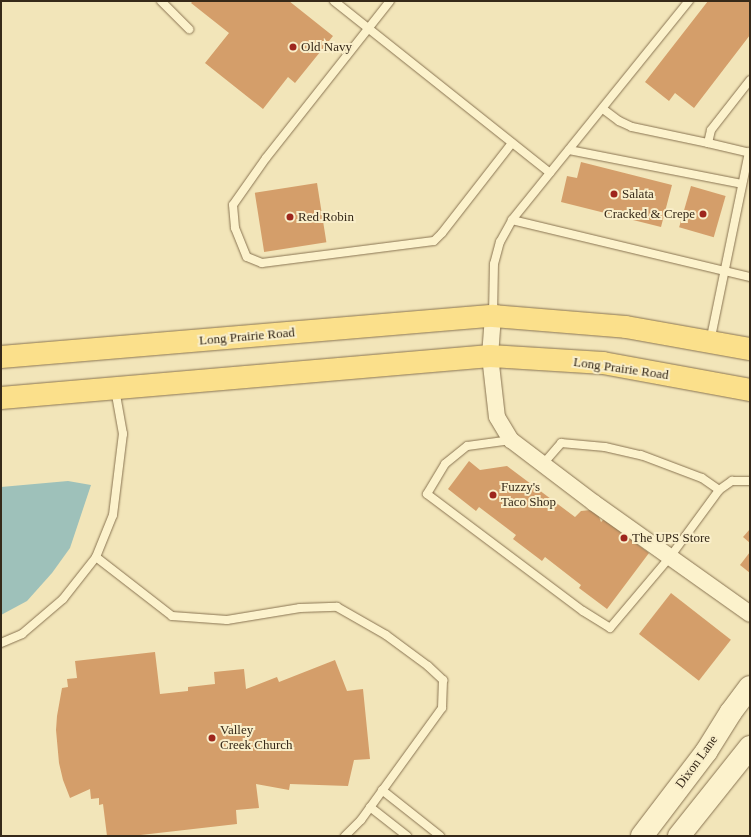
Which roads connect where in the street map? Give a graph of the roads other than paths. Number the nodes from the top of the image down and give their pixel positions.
1 (161, 1) edge
2 (334, 1) edge
3 (390, 1) edge
4 (689, 1) edge
5 (368, 27) junction
6 (189, 29) dead end
7 (750, 80) edge
8 (603, 109) junction
9 (512, 143) junction
10 (708, 143) junction
11 (569, 150) junction
12 (749, 153) edge
13 (550, 173) junction
14 (742, 184) junction
15 (512, 220) junction
16 (724, 272) junction
17 (750, 277) edge
18 (492, 316) junction
19 (710, 342) junction
20 (750, 349) edge
21 (490, 356) junction
22 (1, 357) edge
23 (115, 388) junction
24 (750, 390) edge
25 (1, 398) edge
26 (511, 440) junction
27 (543, 464) junction
28 (750, 481) edge
29 (719, 490) junction
30 (96, 557) junction
31 (670, 557) junction
32 (749, 612) edge
33 (1, 643) edge
34 (750, 687) edge
35 (750, 747) edge
36 (382, 790) junction
37 (370, 807) junction
38 (344, 836) edge
39 (407, 836) edge
40 (440, 836) edge
41 (642, 836) edge
42 (679, 836) edge

1 - 6 lane
2 - 5 lane
3 - 5 lane
4 - 8 lane
5 - 9 lane
5 - 9 lane
7 - 10 lane
8 - 10 lane
8 - 11 lane
9 - 13 lane
10 - 12 lane
11 - 13 lane
11 - 14 lane
12 - 14 lane
13 - 15 lane
14 - 16 lane
15 - 16 lane
15 - 18 lane
16 - 17 lane
16 - 19 lane
18 - 19 main road, Long Prairie Road
18 - 21 street
18 - 22 main road, Long Prairie Road
19 - 20 main road, Long Prairie Road
21 - 23 main road, Long Prairie Road
21 - 24 main road, Long Prairie Road
21 - 26 street
23 - 25 main road, Long Prairie Road
23 - 30 lane
26 - 27 street
26 - 31 lane
27 - 29 lane
27 - 31 street
28 - 29 lane
29 - 31 lane
30 - 33 lane
30 - 36 lane
31 - 32 street
34 - 41 main road, Dixon Lane
35 - 42 main road
36 - 37 lane
36 - 40 lane
37 - 38 lane
37 - 39 lane

